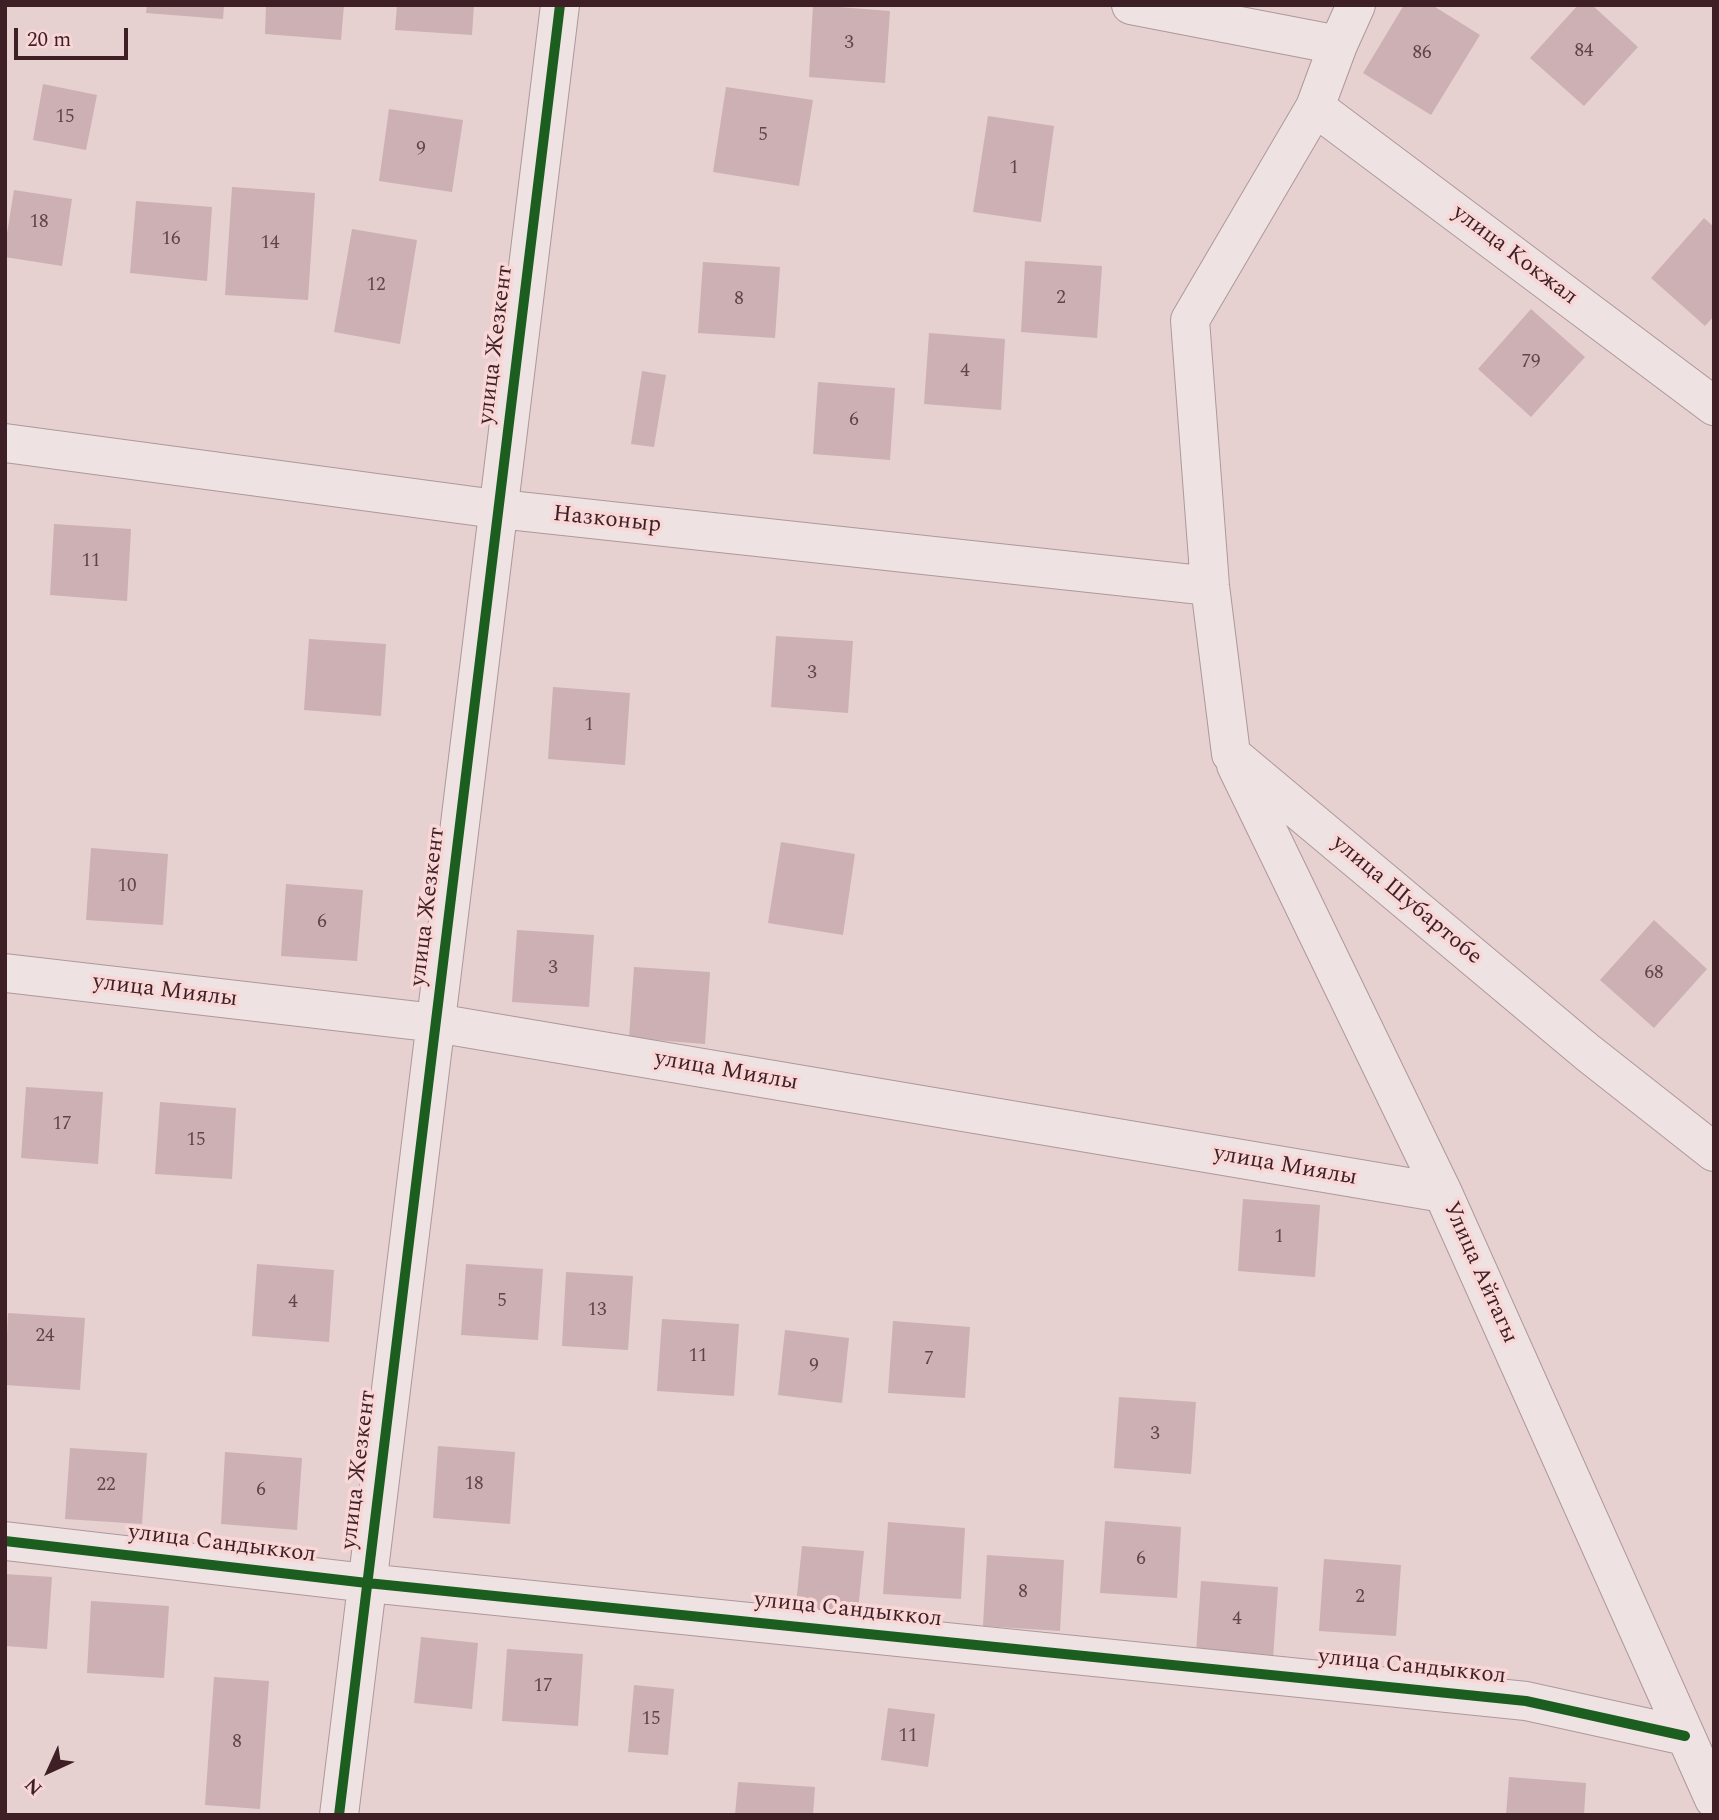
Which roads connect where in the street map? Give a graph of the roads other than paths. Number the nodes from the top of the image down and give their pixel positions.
1 (560, 5) edge
2 (1131, 5) edge
3 (1356, 5) edge
4 (1338, 45) junction
5 (1315, 107) junction
6 (1714, 406) edge
7 (5, 443) edge
8 (498, 509) junction
9 (1210, 586) junction
10 (1231, 754) junction
11 (5, 973) edge
12 (436, 1023) junction
13 (1714, 1152) edge
14 (1443, 1193) junction
15 (5, 1541) edge
16 (367, 1583) junction
17 (1685, 1736) junction
18 (1714, 1799) edge
19 (339, 1815) edge

1 - 8 street, улица Жезкент
2 - 4 street
3 - 4 street
4 - 5 street
5 - 6 street, улица Кокжал
5 - 9 street
7 - 8 street, Назконыр
8 - 9 street, Назконыр
8 - 12 street, улица Жезкент
9 - 10 street
10 - 13 street, улица Шубартобе
10 - 14 street, Улица Айтагы
11 - 12 street, улица Миялы
12 - 14 street, улица Миялы
12 - 16 street, улица Жезкент
14 - 17 street, Улица Айтагы
15 - 16 street, улица Сандыккол
16 - 17 street, улица Сандыккол
16 - 19 street, улица Жезкент
17 - 18 street, Улица Айтагы

